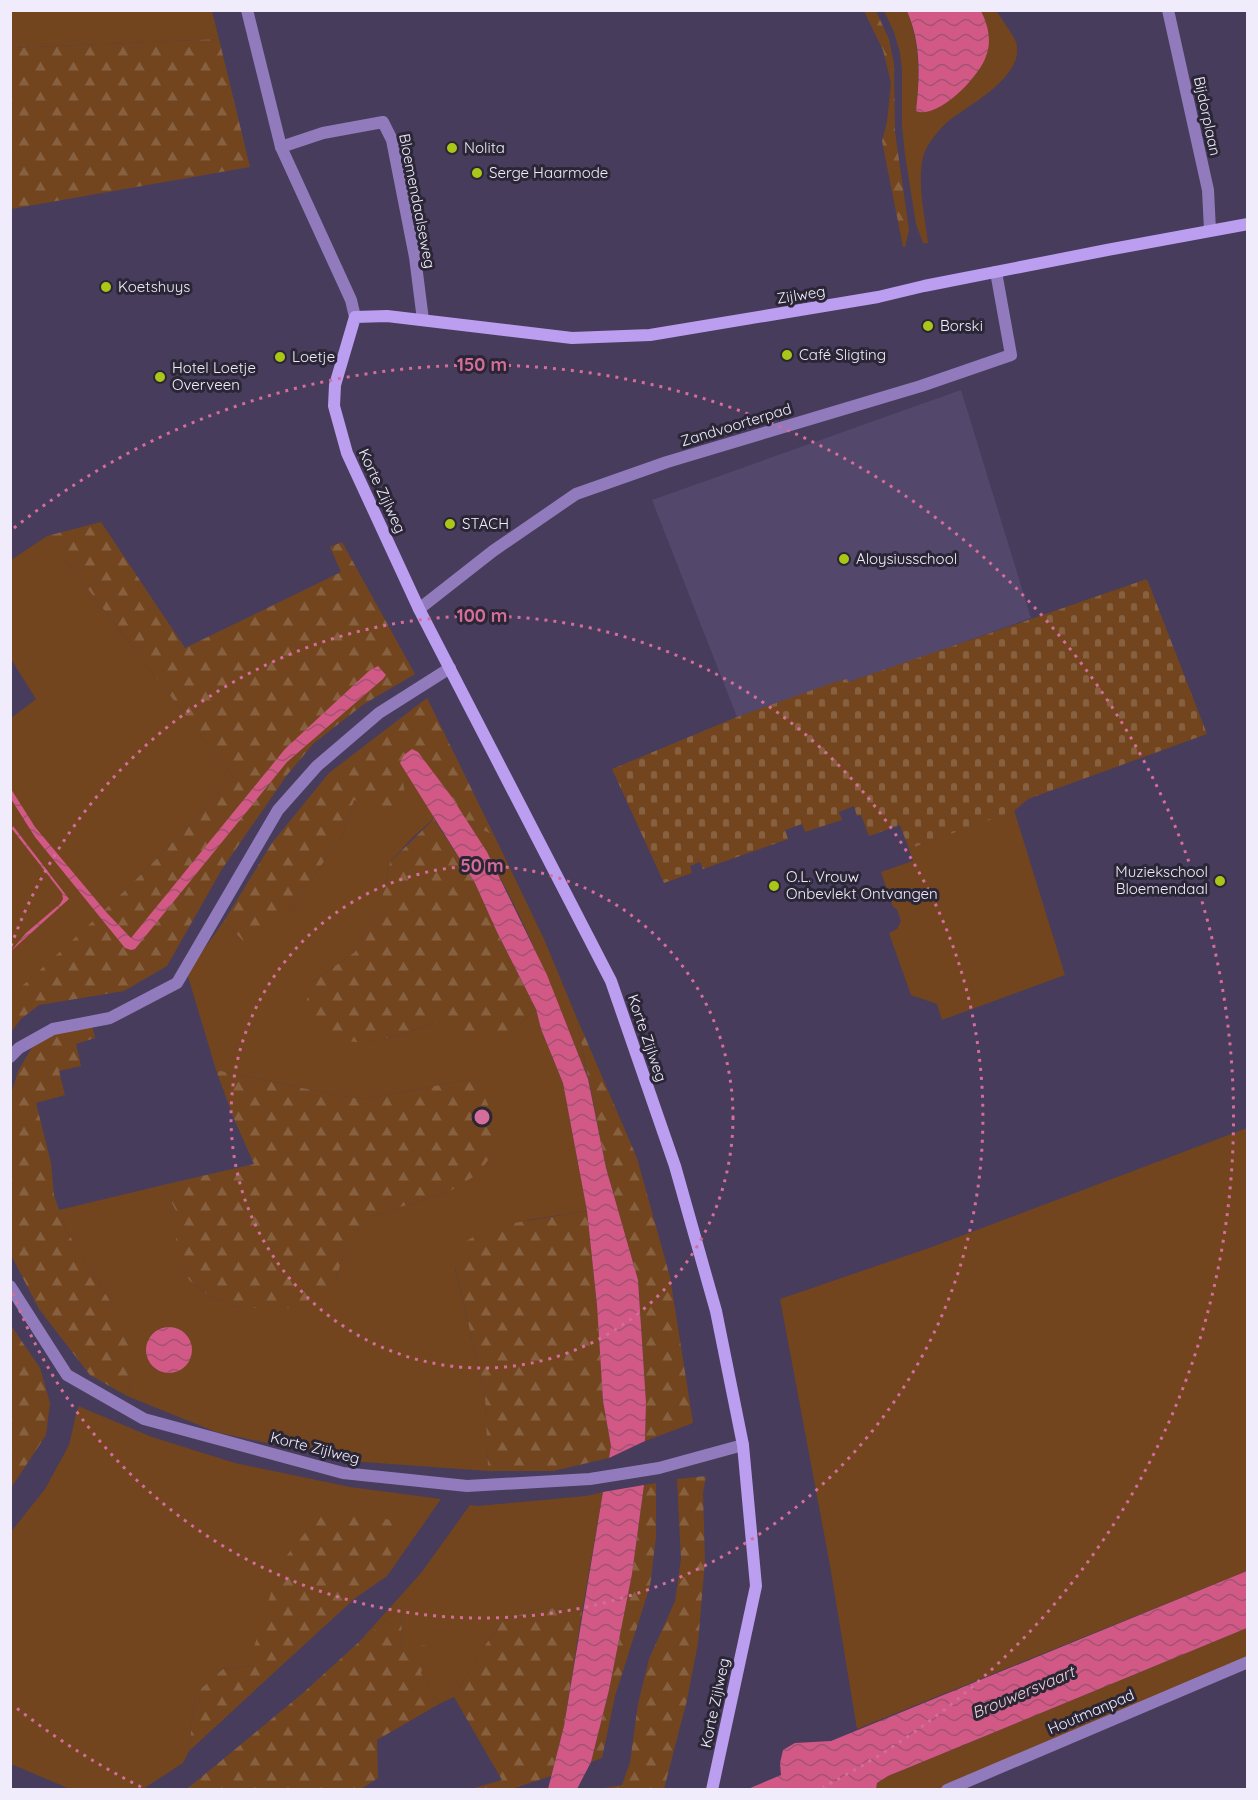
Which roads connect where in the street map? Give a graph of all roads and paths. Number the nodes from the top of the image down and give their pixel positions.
1 (247, 10) edge
2 (1168, 10) edge
3 (281, 147) junction
4 (1248, 224) edge
5 (1210, 230) junction
6 (996, 272) junction
7 (355, 317) junction
8 (423, 320) junction
9 (419, 609) junction
10 (450, 668) junction
11 (10, 1057) edge
12 (10, 1287) edge
13 (743, 1445) junction
14 (1248, 1662) edge
15 (712, 1790) edge
16 (947, 1790) edge

1 - 3 street
2 - 5 street, Bijdorplaan
3 - 7 street
3 - 8 street, Bloemendaalseweg
4 - 5 main road, Zijlweg
5 - 6 main road, Zijlweg
6 - 8 main road, Zijlweg
6 - 9 street, Zandvoorterpad
7 - 8 main road, Zijlweg
7 - 9 main road, Korte Zijlweg
9 - 10 main road, Korte Zijlweg
10 - 11 street
10 - 13 main road, Korte Zijlweg
12 - 13 street, Korte Zijlweg
13 - 15 main road, Korte Zijlweg
14 - 16 street, Houtmanpad

